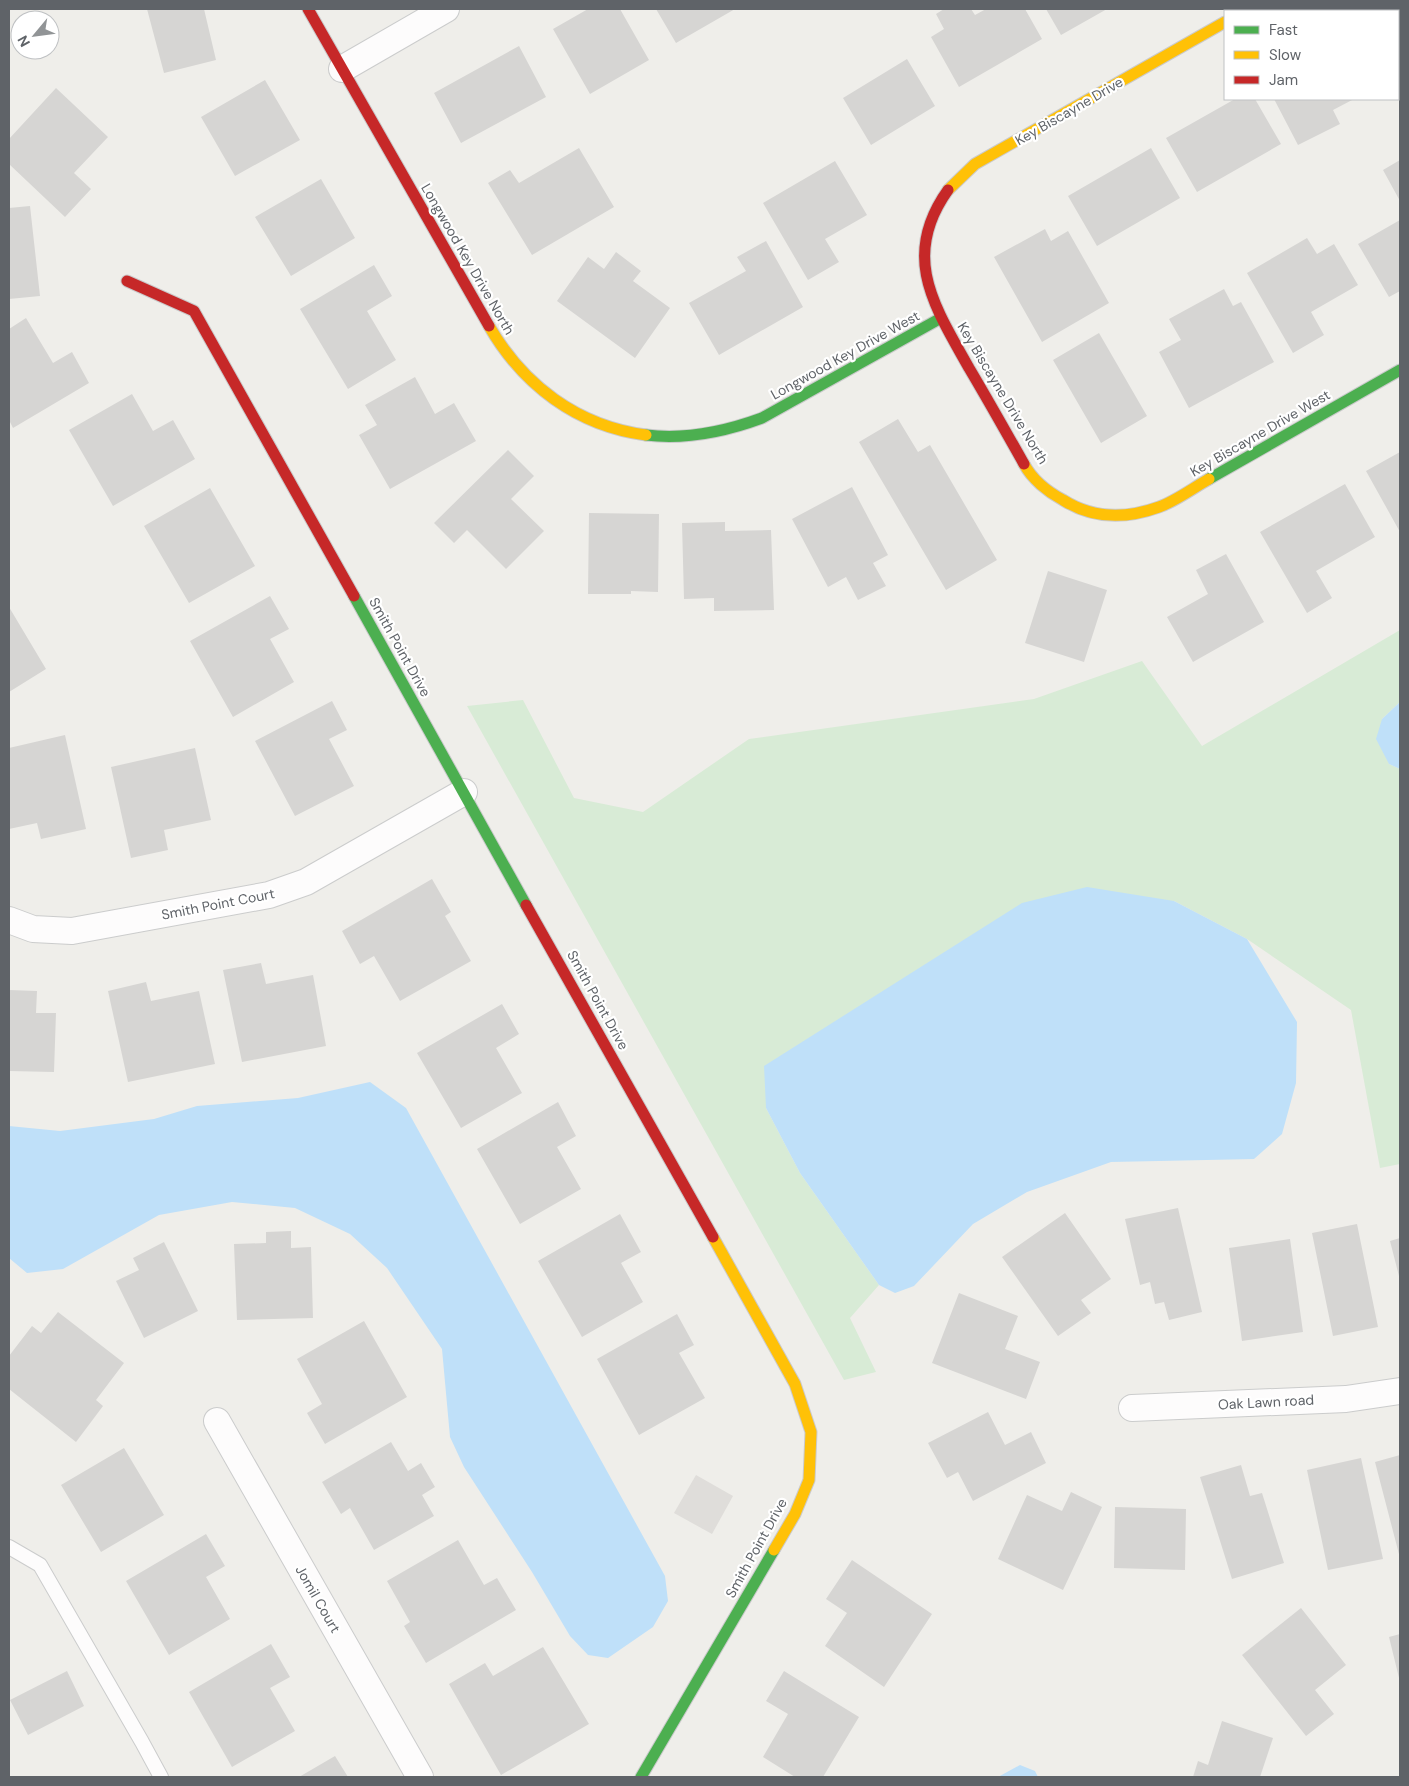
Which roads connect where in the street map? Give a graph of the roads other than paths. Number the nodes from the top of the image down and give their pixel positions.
1 (308, 9) edge
2 (446, 9) edge
3 (1224, 23) edge
4 (342, 69) junction
5 (930, 220) joint
6 (127, 281) dead end
7 (941, 318) junction
8 (1400, 370) edge
9 (763, 418) joint
10 (1131, 515) joint
11 (464, 792) junction
12 (9, 920) edge
13 (1400, 1391) edge
14 (1132, 1408) dead end
15 (217, 1421) dead end
16 (9, 1546) edge
17 (161, 1777) edge
18 (420, 1777) edge
19 (641, 1777) edge

1 - 4 street, Longwood Key Drive North
2 - 4 street
3 - 5 street, Key Biscayne Drive
4 - 9 street, Longwood Key Drive North
5 - 7 street, Key Biscayne Drive North
6 - 11 street, Smith Point Drive
7 - 9 street, Longwood Key Drive West
7 - 10 street, Key Biscayne Drive North
8 - 10 street, Key Biscayne Drive West
11 - 12 street, Smith Point Court
11 - 19 street, Smith Point Drive
13 - 14 street, Oak Lawn road
15 - 18 street, Jomil Court
16 - 17 lane

